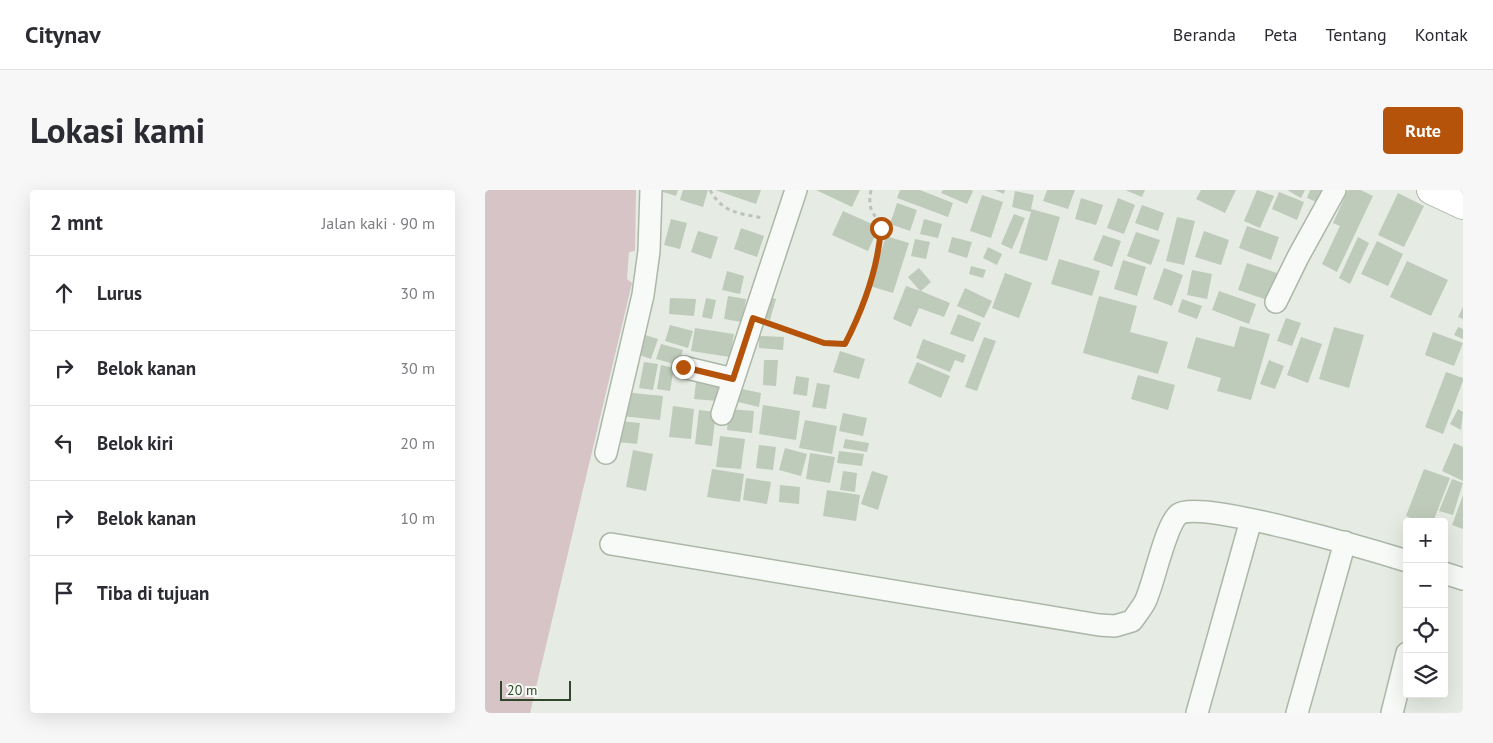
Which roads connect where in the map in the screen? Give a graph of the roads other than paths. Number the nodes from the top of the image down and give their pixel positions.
1 (651, 190) edge
2 (797, 190) edge
3 (1335, 190) edge
4 (1431, 190) edge
5 (1463, 205) edge
6 (1276, 302) dead end
7 (683, 367) dead end
8 (733, 379) junction
9 (722, 414) dead end
10 (606, 453) dead end
11 (1251, 520) junction
12 (1345, 542) junction
13 (611, 544) dead end
14 (1403, 560) edge
15 (1448, 574) edge
16 (1463, 579) edge
17 (1403, 668) edge
18 (1197, 713) edge
19 (1297, 713) edge
20 (1391, 713) edge

1 - 10 street
2 - 8 street
3 - 6 street
4 - 5 street
7 - 8 street
8 - 9 street
11 - 12 street
11 - 13 street
11 - 18 street
12 - 14 street
12 - 19 street
15 - 16 street
17 - 20 street

